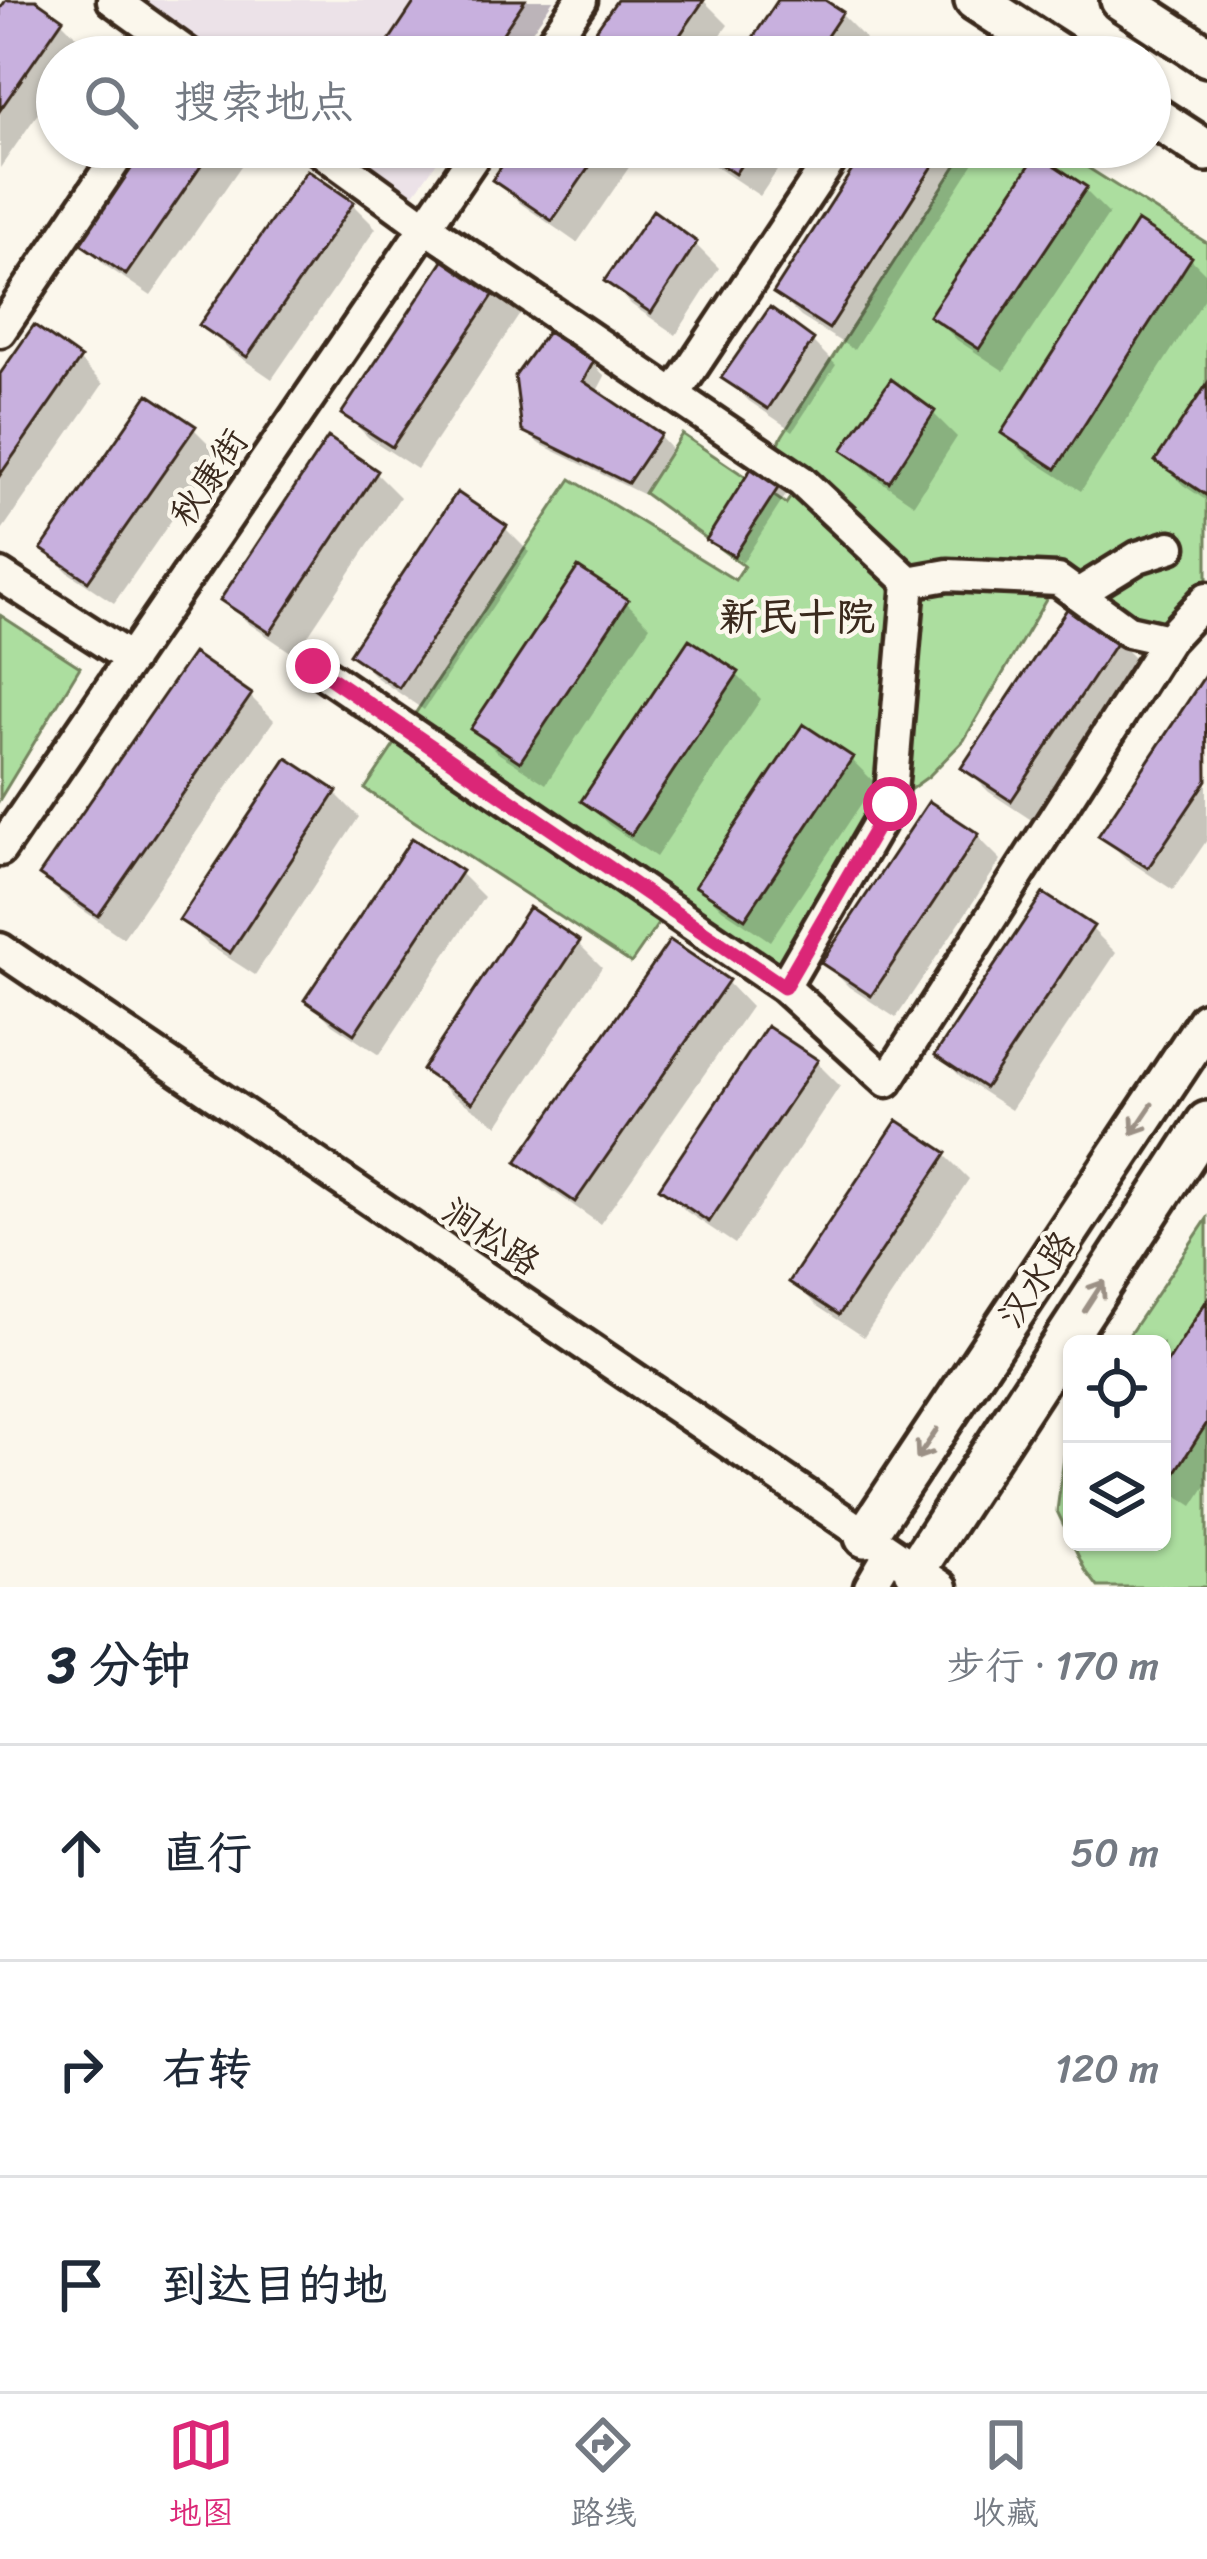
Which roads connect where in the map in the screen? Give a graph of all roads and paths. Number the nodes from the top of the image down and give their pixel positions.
1 (113, 0) edge
2 (581, 0) edge
3 (975, 0) edge
4 (1121, 0) edge
5 (161, 36) edge
6 (556, 36) edge
7 (1031, 36) edge
8 (1207, 56) edge
9 (1171, 127) edge
10 (1207, 151) edge
11 (110, 168) edge
12 (345, 168) edge
13 (467, 168) edge
14 (825, 168) edge
15 (426, 227) junction
16 (0, 331) edge
17 (674, 395) junction
18 (1170, 547) dead end
19 (0, 575) edge
20 (909, 582) junction
21 (1078, 594) junction
22 (1207, 598) edge
23 (1168, 640) junction
24 (131, 659) junction
25 (313, 666) dead end
26 (0, 850) edge
27 (0, 949) edge
28 (784, 987) junction
29 (1207, 1022) edge
30 (1207, 1121) edge
31 (903, 1562) edge
32 (870, 1587) edge

1 - 5 street
2 - 6 street
3 - 7 main road
4 - 8 main road
9 - 10 main road
11 - 16 street
12 - 15 street
13 - 15 street, 秋康街
14 - 17 street
15 - 17 street
15 - 24 street, 秋康街
17 - 20 street
18 - 21 street
19 - 24 street
20 - 21 street
20 - 28 street
21 - 23 street
22 - 23 street
23 - 28 street
24 - 26 street, 秋康街
25 - 28 street
27 - 31 street, 涧松路
29 -> 31 main road, 汉水路
31 -> 30 main road, 汉水路
31 - 32 street

